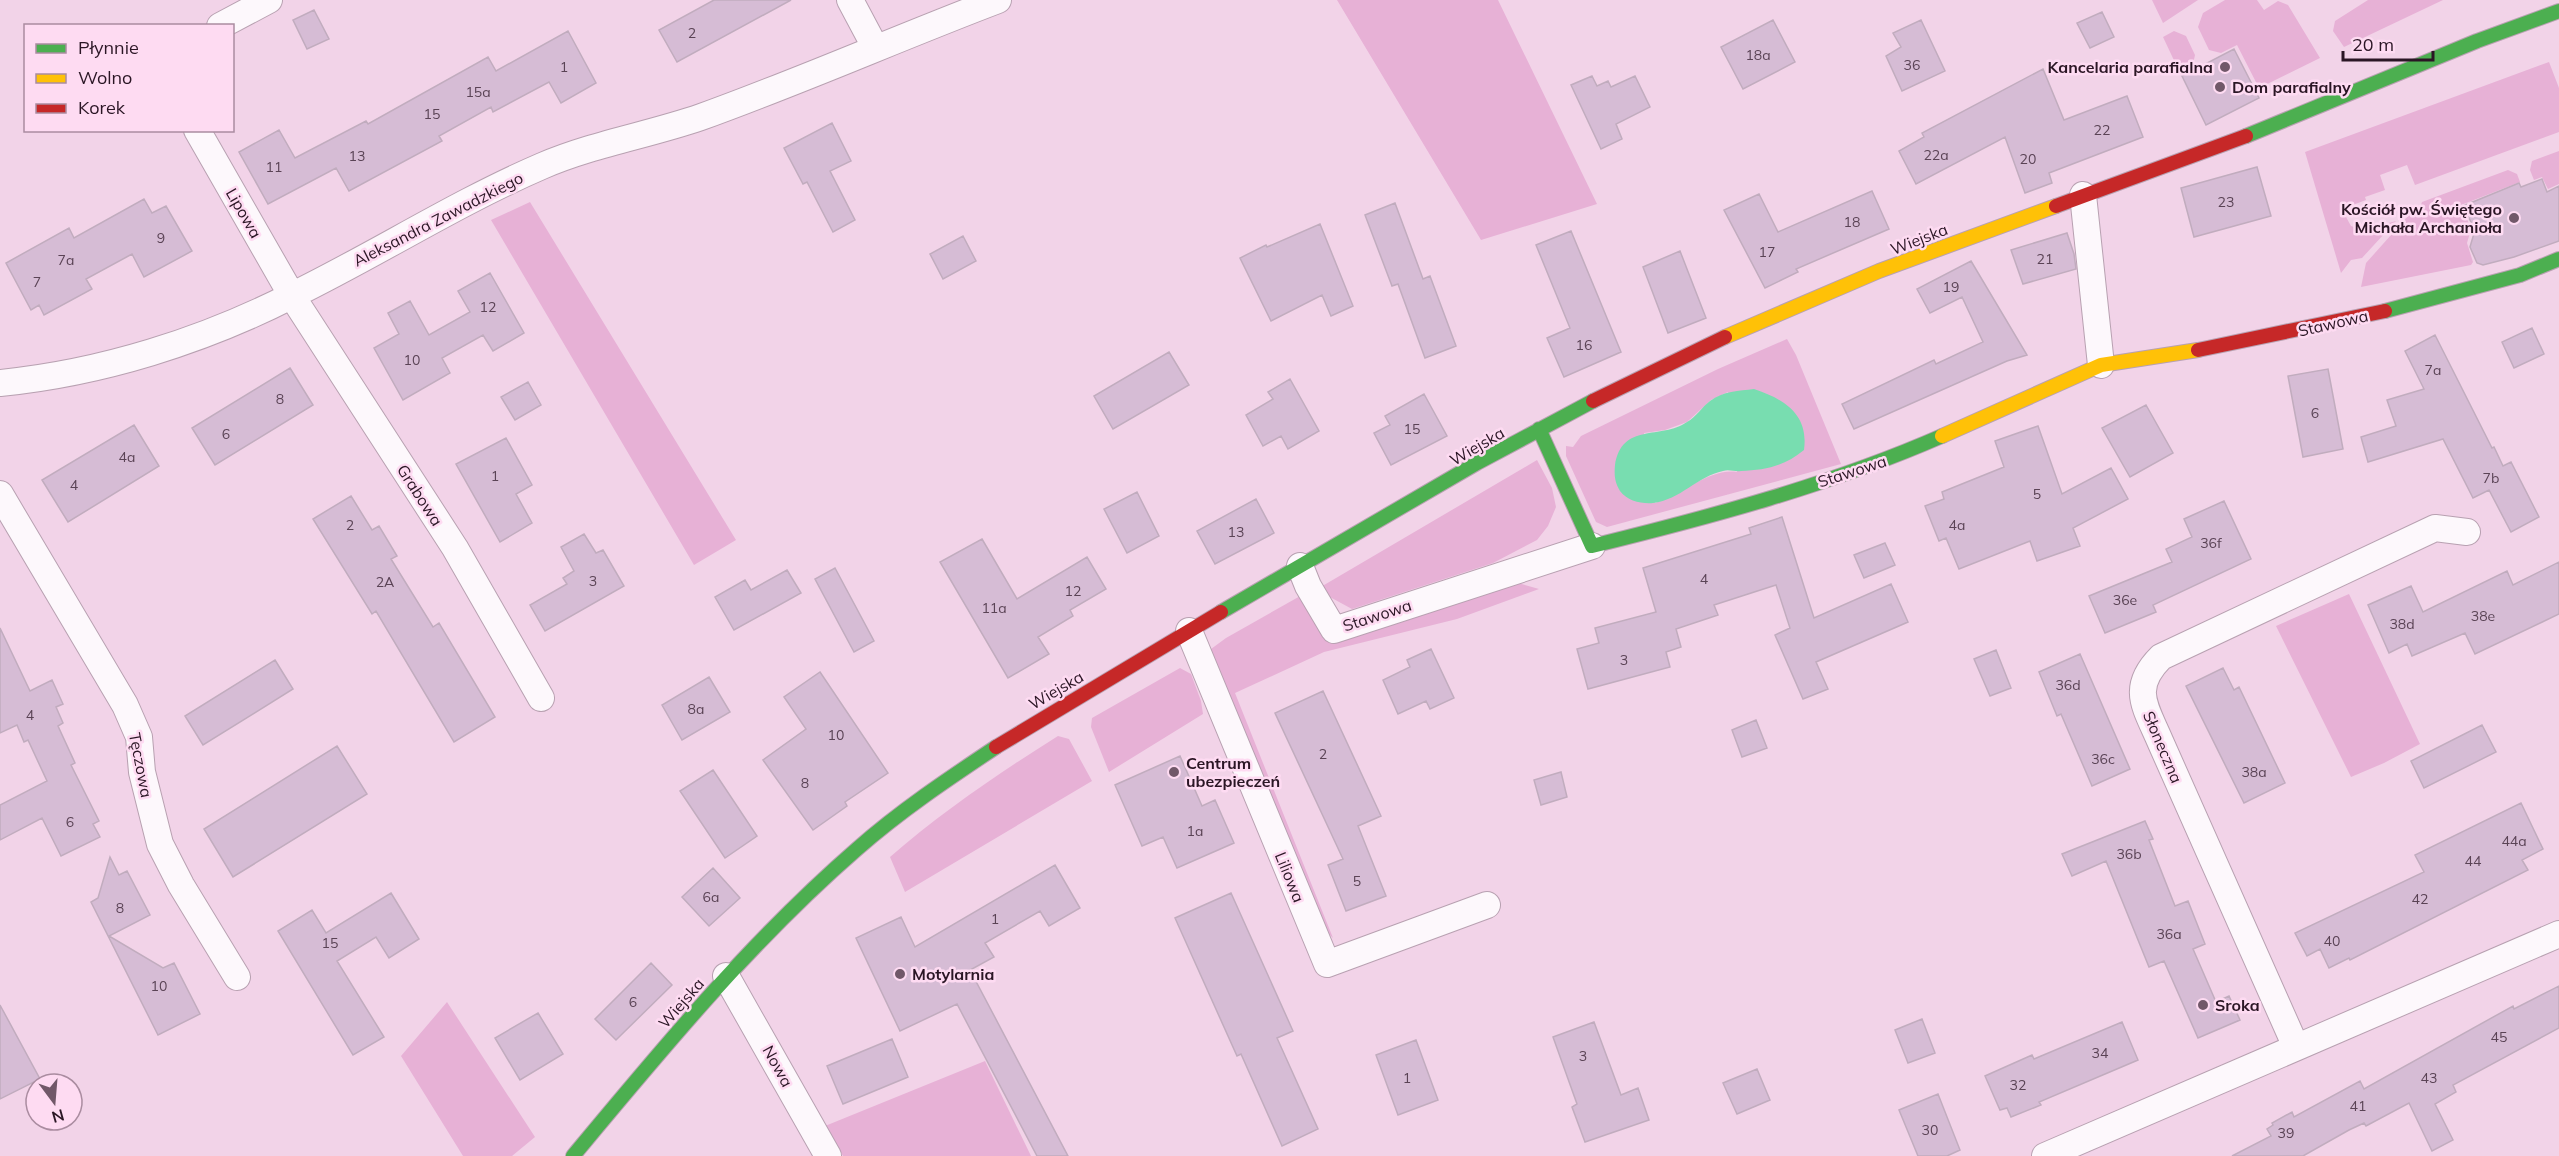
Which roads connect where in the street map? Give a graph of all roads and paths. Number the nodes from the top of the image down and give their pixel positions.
1 (268, 0) edge
2 (850, 0) edge
3 (998, 0) edge
4 (2552, 8) edge
5 (224, 24) edge
6 (875, 47) junction
7 (197, 132) edge
8 (2083, 195) junction
9 (2559, 259) edge
10 (292, 296) junction
11 (2101, 365) junction
12 (0, 383) edge
13 (1539, 429) junction
14 (0, 494) edge
15 (2467, 532) dead end
16 (1592, 546) junction
17 (1300, 566) junction
18 (1189, 631) junction
19 (541, 698) dead end
20 (1487, 905) dead end
21 (2559, 934) edge
22 (237, 976) dead end
23 (726, 976) junction
24 (2296, 1047) junction
25 (573, 1156) edge
26 (828, 1156) edge
27 (2045, 1156) edge

1 - 5 street
2 - 6 street
3 - 6 street, Aleksandra Zawadzkiego
4 - 8 street, Wiejska
6 - 10 street, Aleksandra Zawadzkiego
7 - 10 street, Lipowa
8 - 11 street
8 - 13 street, Wiejska
9 - 11 street, Stawowa
10 - 12 street, Aleksandra Zawadzkiego
10 - 19 street, Grabowa
11 - 16 street, Stawowa
13 - 16 street
13 - 17 street, Wiejska
14 - 22 street, Tęczowa
15 - 24 street, Słoneczna
16 - 17 street, Stawowa
17 - 18 street, Wiejska
18 - 20 street, Liliowa
18 - 23 street, Wiejska
21 - 24 street
23 - 25 street, Wiejska
23 - 26 street, Nowa
24 - 27 street

